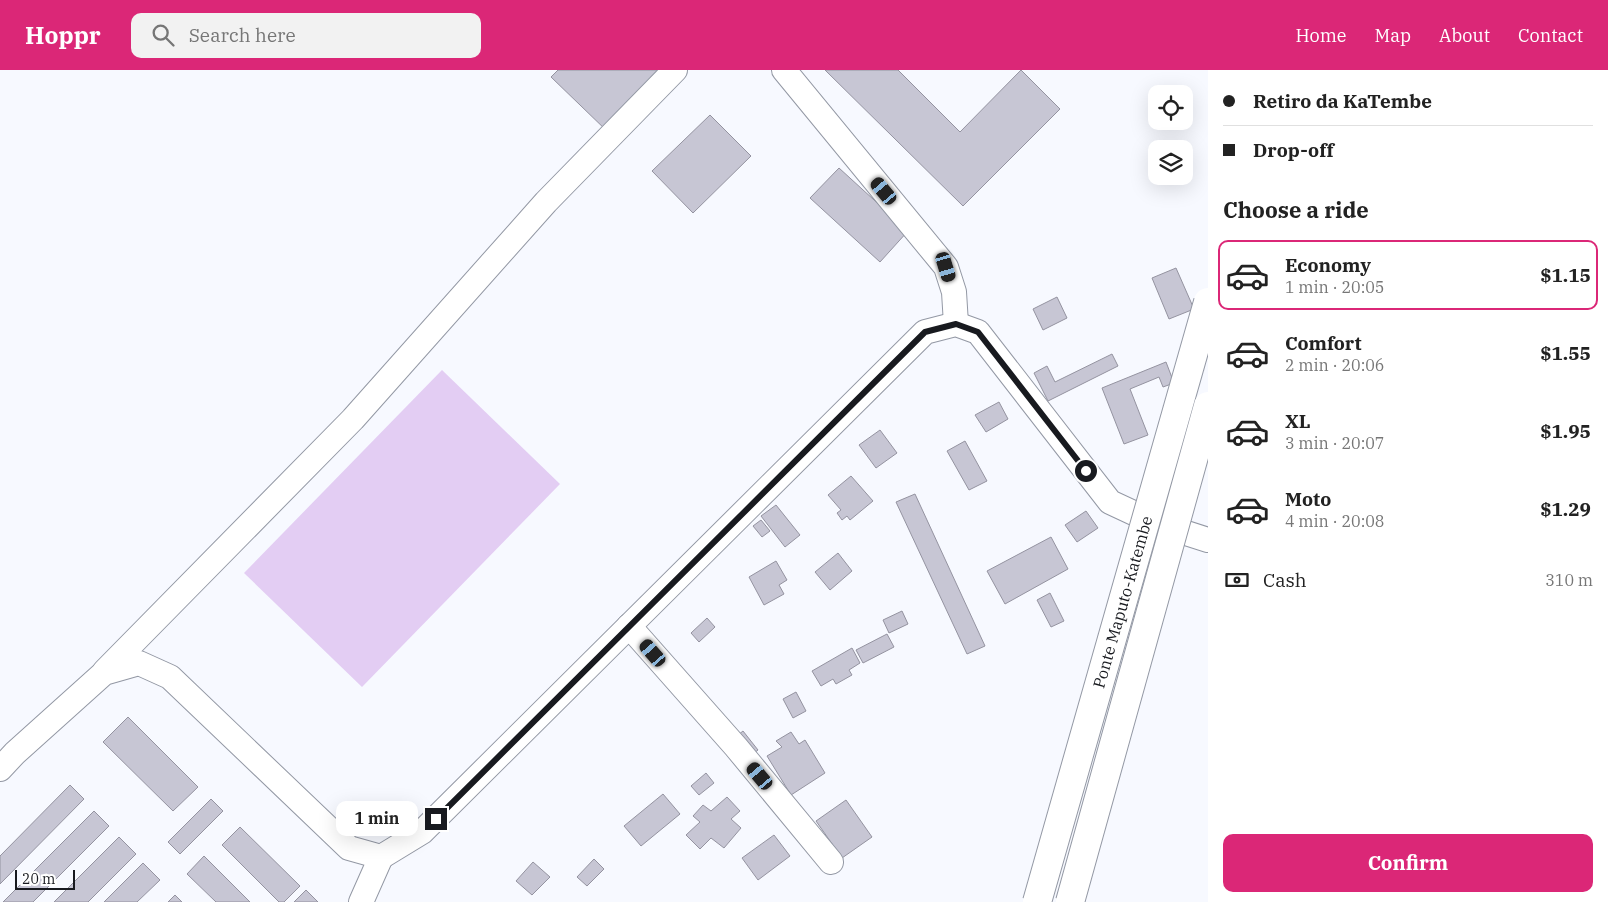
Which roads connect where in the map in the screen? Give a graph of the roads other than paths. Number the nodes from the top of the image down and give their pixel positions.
1 (675, 70) edge
2 (784, 70) edge
3 (1208, 302) edge
4 (956, 324) junction
5 (1208, 406) edge
6 (1208, 540) edge
7 (629, 626) junction
8 (104, 673) junction
9 (0, 769) edge
10 (381, 857) junction
11 (831, 862) dead end
12 (361, 902) edge
13 (1037, 902) edge
14 (1070, 902) edge

1 - 8 street
2 - 4 street
3 - 13 highway, Ponte Maputo-Katembe, bridge
4 - 6 street
4 - 7 street
5 - 14 highway, Ponte Maputo-Katembe, bridge
7 - 10 street
7 - 11 street
8 - 9 street
8 - 10 street
10 - 12 street

